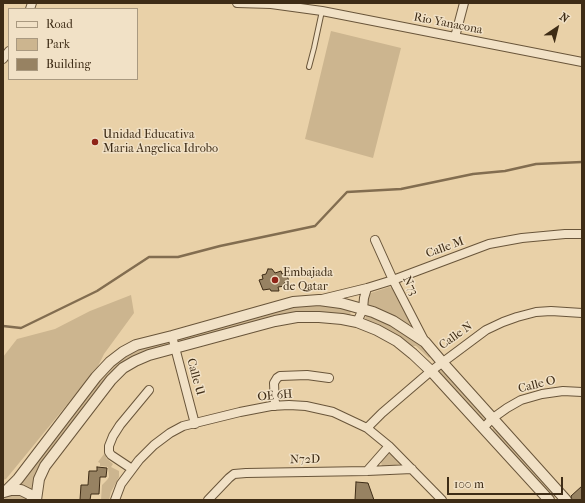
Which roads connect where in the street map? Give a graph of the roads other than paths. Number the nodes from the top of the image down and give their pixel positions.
1 (237, 3) edge
2 (464, 3) edge
3 (270, 4) edge
4 (322, 11) junction
5 (455, 37) junction
6 (582, 62) edge
7 (309, 67) dead end
8 (582, 234) edge
9 (375, 240) dead end
10 (393, 280) junction
11 (367, 288) junction
12 (319, 300) junction
13 (363, 309) junction
14 (582, 313) edge
15 (357, 322) junction
16 (172, 336) junction
17 (425, 342) junction
18 (175, 348) junction
19 (442, 362) junction
20 (431, 371) junction
21 (330, 378) dead end
22 (149, 390) dead end
23 (582, 392) edge
24 (275, 406) junction
25 (493, 418) junction
26 (195, 424) junction
27 (367, 428) junction
28 (483, 428) junction
29 (389, 446) junction
30 (132, 469) junction
31 (412, 469) junction
32 (367, 471) junction
33 (218, 490) junction
34 (4, 492) edge
35 (563, 499) edge
36 (36, 500) edge
37 (114, 500) edge
38 (208, 500) edge
39 (218, 500) edge
40 (442, 500) edge
41 (549, 500) edge

1 - 3 street, Rio Yanacona
2 - 5 street
3 - 4 street, Rio Yanacona
4 - 5 street, Rio Yanacona
4 - 7 lane
5 - 6 street, Rio Yanacona
8 - 10 street, Calle M
9 - 10 street, N73
10 - 11 street, Calle M
10 - 17 street, N73
11 - 12 street, Calle M
11 - 13 street
12 - 13 street
12 - 16 street
13 - 15 street
13 - 17 street
14 - 19 street, Calle N
15 - 18 street
15 - 20 street
16 - 18 street, Calle U
16 - 34 street
17 - 19 street
18 - 26 street, Calle U
18 - 36 street
19 - 20 street, Calle N
19 - 25 street
20 - 27 street, Calle N
20 - 28 street
21 - 24 street
22 - 30 street
23 - 25 street, Calle O
24 - 26 street, OE 6H
24 - 27 street, OE 6H
25 - 28 street, Calle O
25 - 35 street
26 - 30 street, OE 6H
27 - 29 street, OE 6H
28 - 41 street
29 - 31 street, OE 6H
29 - 32 street
30 - 37 street, OE 6H
31 - 32 street, N72D
31 - 40 street, OE 6H
32 - 33 street, N72D
33 - 38 street, N72D
33 - 39 street
34 - 36 street

